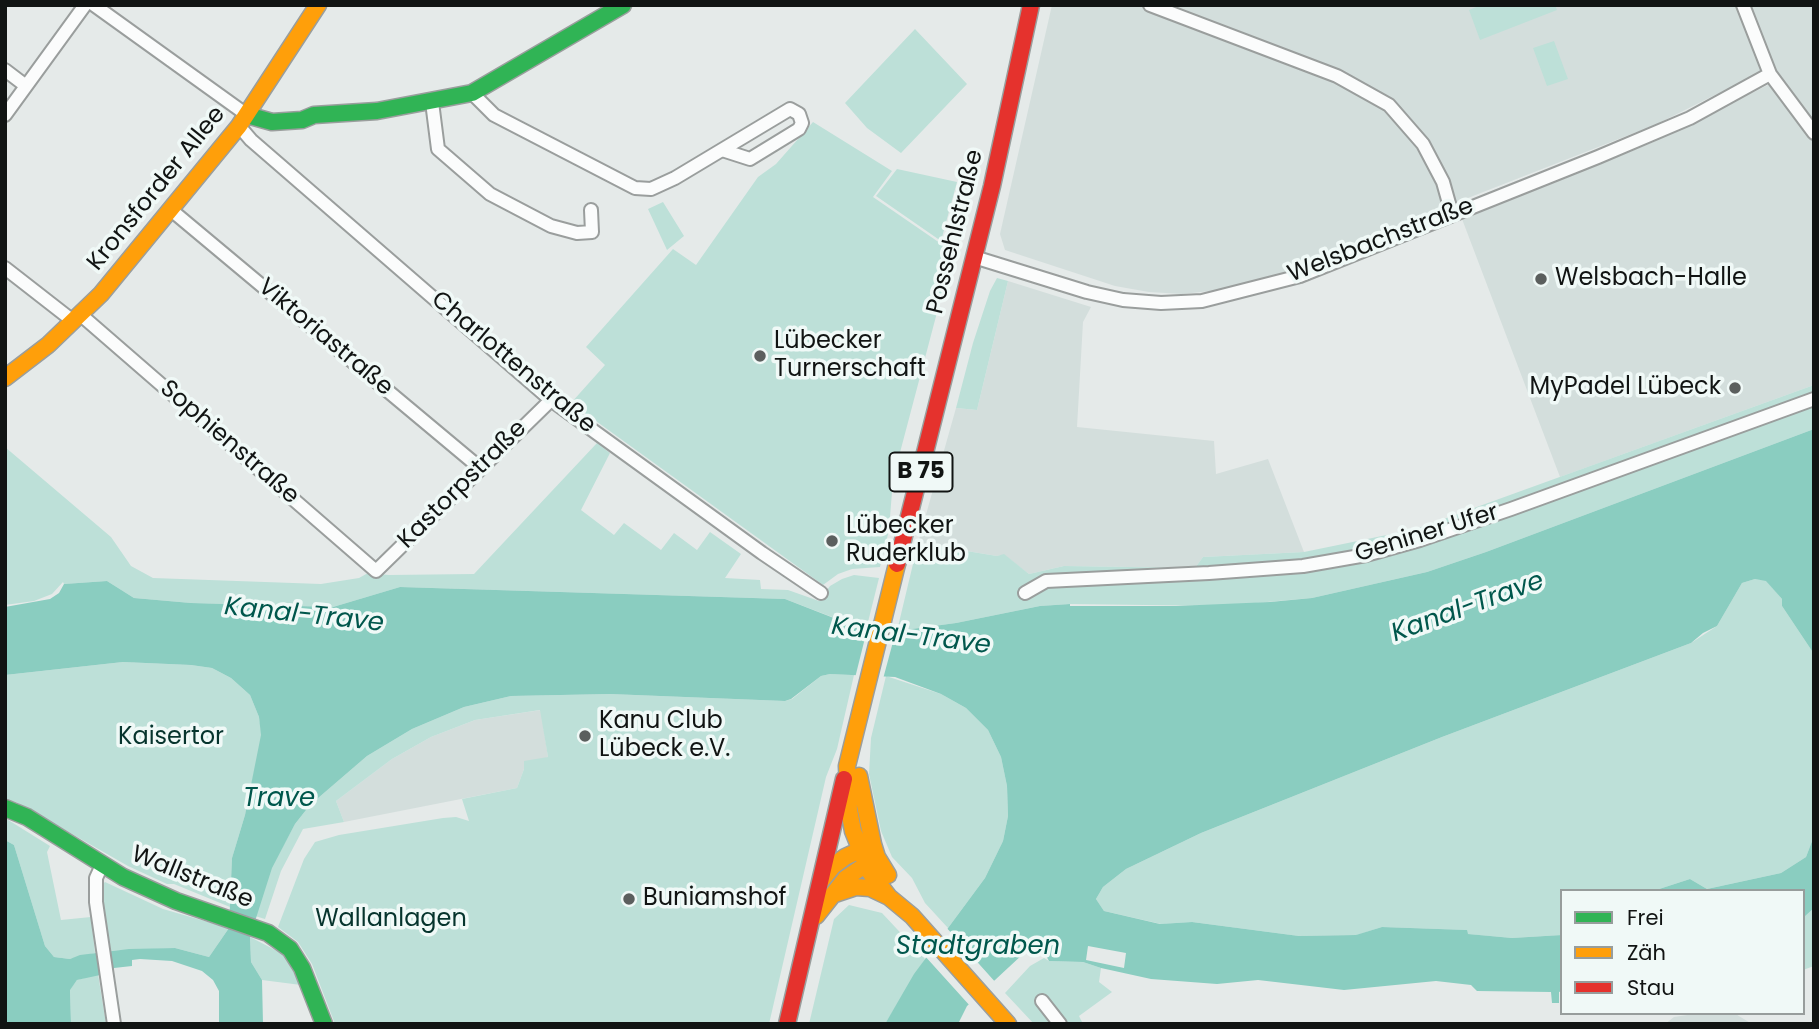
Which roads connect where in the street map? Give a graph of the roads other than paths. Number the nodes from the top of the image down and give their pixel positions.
1 (85, 5) edge
2 (94, 5) edge
3 (318, 5) edge
4 (623, 5) edge
5 (1031, 5) edge
6 (1040, 5) edge
7 (1150, 5) edge
8 (1743, 5) edge
9 (5, 70) edge
10 (1770, 74) junction
11 (1015, 83) junction
12 (26, 86) junction
13 (472, 93) junction
14 (432, 102) junction
15 (5, 115) edge
16 (243, 121) junction
17 (1814, 132) edge
18 (722, 150) junction
19 (170, 209) junction
20 (591, 210) dead end
21 (1452, 214) junction
22 (974, 257) junction
23 (5, 268) edge
24 (77, 318) junction
25 (5, 378) edge
26 (1814, 398) edge
27 (551, 400) junction
28 (480, 468) junction
29 (376, 571) joint
30 (821, 593) dead end
31 (1025, 593) dead end
32 (856, 732) junction
33 (847, 766) junction
34 (5, 808) edge
35 (868, 854) junction
36 (102, 865) junction
37 (820, 881) junction
38 (831, 896) junction
39 (889, 897) junction
40 (912, 916) junction
41 (813, 920) junction
42 (1042, 1002) dead end
43 (114, 1024) edge
44 (324, 1024) edge
45 (788, 1024) edge
46 (1008, 1024) edge
47 (1060, 1024) edge

1 - 12 street
2 - 16 street, Charlottenstraße
3 - 16 main road, Kronsforder Allee
4 - 13 main road
5 - 11 main road, Possehlstraße / B 75
6 - 11 main road, Possehlstraße / B 75
7 - 21 street
8 - 10 street
9 - 12 street
10 - 17 street
10 - 21 street, Welsbachstraße
11 - 22 main road, Possehlstraße / B 75
12 - 15 street
13 - 14 main road
13 - 18 street
14 - 16 main road
14 - 20 street
16 - 19 main road, Kronsforder Allee
16 - 27 street, Charlottenstraße
18 - 18 street
19 - 24 main road, Kronsforder Allee
19 - 28 street, Viktoriastraße
21 - 22 street, Welsbachstraße
22 - 32 main road, Possehlstraße / B 75
23 - 24 street, Sophienstraße
24 - 25 main road, Kronsforder Allee
24 - 29 street, Sophienstraße
26 - 31 street, Geniner Ufer
27 - 28 street, Kastorpstraße
27 - 30 street, Charlottenstraße
28 - 29 street, Kastorpstraße
32 - 33 main road, Possehlstraße / B 75
32 - 35 main road, B 75
33 - 35 main road, B 75
33 - 37 main road, Possehlstraße
34 - 36 main road, Wallstraße
35 - 37 main road
35 - 38 main road
35 - 39 main road, B 75
35 - 40 main road, B 75
36 - 43 street
36 - 44 main road, Wallstraße
37 - 41 main road, Possehlstraße
38 - 39 main road
38 - 41 main road
39 - 40 main road, B 75
40 - 46 main road, B 75
41 - 45 main road, Possehlstraße
42 - 47 street

